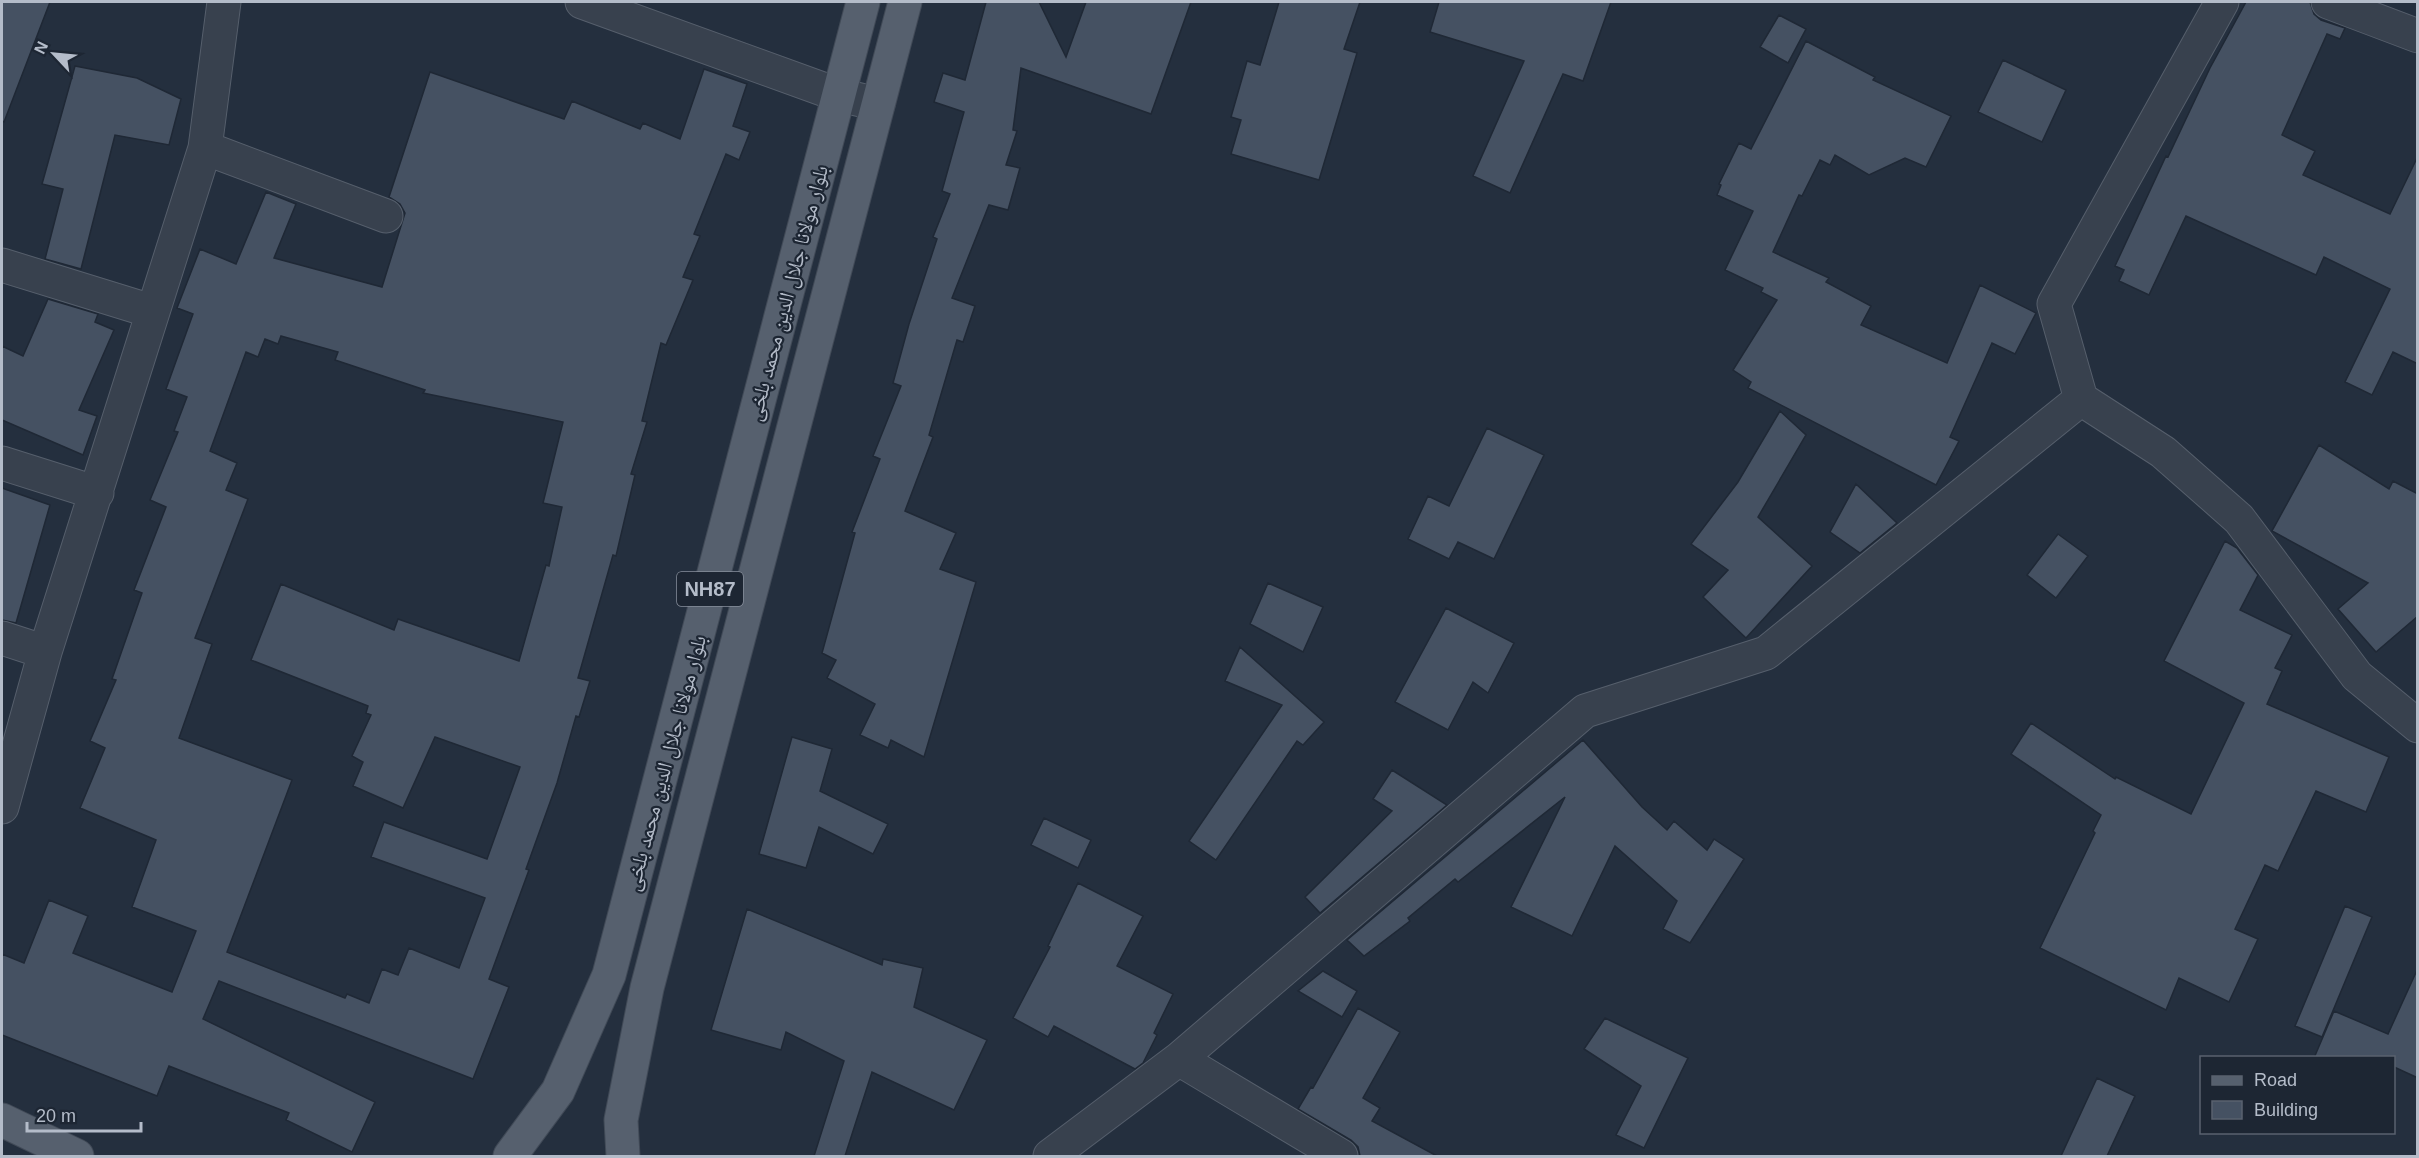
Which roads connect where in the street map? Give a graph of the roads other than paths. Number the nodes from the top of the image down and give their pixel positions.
1 (224, 2) edge
2 (582, 2) edge
3 (863, 2) edge
4 (905, 2) edge
5 (2222, 2) edge
6 (2328, 2) edge
7 (2418, 36) edge
8 (839, 94) junction
9 (878, 105) junction
10 (205, 148) junction
11 (386, 216) dead end
12 (2, 266) edge
13 (152, 311) junction
14 (2081, 399) junction
15 (2, 462) edge
16 (97, 493) junction
17 (2, 638) edge
18 (45, 652) junction
19 (2418, 726) edge
20 (2, 807) edge
21 (1179, 1059) junction
22 (2, 1120) edge
23 (77, 1156) edge
24 (510, 1156) edge
25 (623, 1156) edge
26 (1050, 1156) edge
27 (1341, 1156) edge

1 - 10 street
2 - 8 street
3 - 8 main road, بلوار مولانا جلال الدین محمد بلخی / NH87
4 - 9 main road, بلوار مولانا جلال الدین محمد بلخی / NH87
5 - 14 street
6 - 7 street
8 - 9 street
8 - 24 main road, بلوار مولانا جلال الدین محمد بلخی / NH87
9 - 25 main road, بلوار مولانا جلال الدین محمد بلخی / NH87
10 - 11 street
10 - 13 street
12 - 13 street
13 - 16 street
14 - 19 street
14 - 21 street
15 - 16 street
16 - 18 street
17 - 18 street
18 - 20 street
21 - 26 street
21 - 27 street
22 - 23 main road

